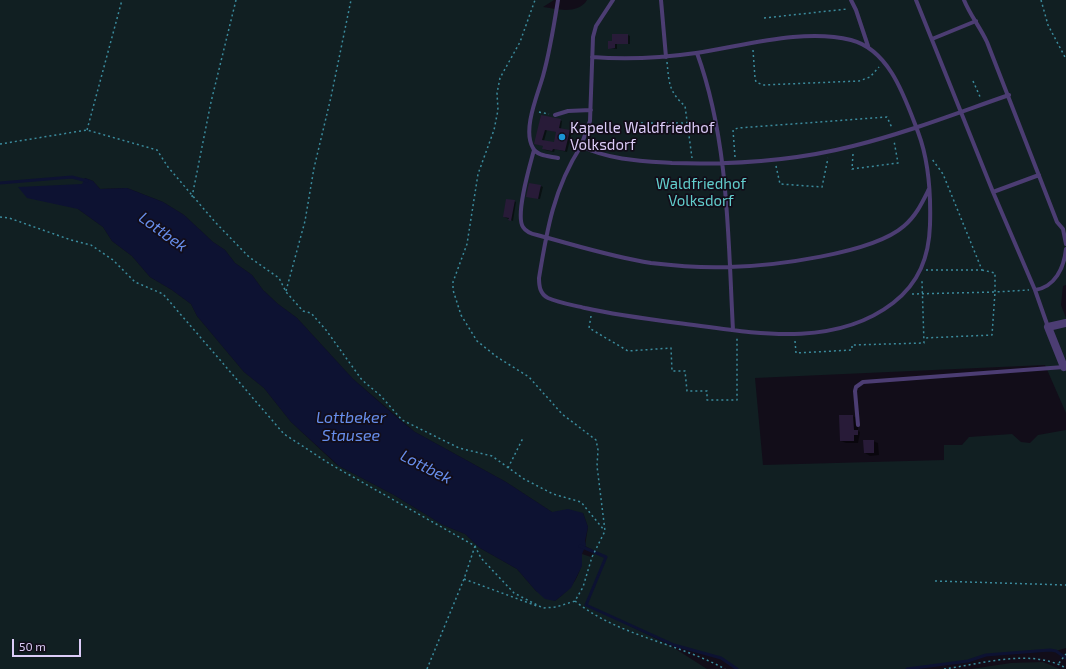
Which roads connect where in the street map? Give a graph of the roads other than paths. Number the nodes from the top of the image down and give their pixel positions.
1 (558, 0) edge
2 (613, 0) edge
3 (661, 0) edge
4 (851, 0) edge
5 (916, 0) edge
6 (964, 0) edge
7 (976, 21) junction
8 (932, 39) junction
9 (868, 46) junction
10 (697, 53) junction
11 (592, 57) junction
12 (666, 57) junction
13 (1009, 95) junction
14 (591, 110) junction
15 (961, 111) junction
16 (555, 115) road end
17 (916, 127) junction
18 (581, 146) junction
19 (534, 150) junction
20 (558, 158) dead end
21 (722, 164) junction
22 (1039, 175) junction
23 (929, 189) junction
24 (993, 192) junction
25 (545, 237) junction
26 (1066, 244) edge
27 (1066, 249) edge
28 (730, 267) junction
29 (1035, 290) junction
30 (1066, 323) edge
31 (1048, 327) junction
32 (735, 330) junction
33 (1064, 367) joint
34 (858, 425) dead end

1 - 19 lane
2 - 11 lane
3 - 12 lane
4 - 9 lane
5 - 8 lane
6 - 7 lane
7 - 8 lane
7 - 13 lane
8 - 15 lane
9 - 10 lane
9 - 17 lane
10 - 12 lane
10 - 21 lane
11 - 12 lane
11 - 14 lane
13 - 15 lane
13 - 22 lane
14 - 16 lane
14 - 18 lane
15 - 17 lane
15 - 24 lane
17 - 21 lane
17 - 23 lane
18 - 21 lane
18 - 25 lane
19 - 20 lane
19 - 25 lane
21 - 28 lane
22 - 24 lane
22 - 26 lane
23 - 28 lane
23 - 32 lane
24 - 29 lane
25 - 28 lane
25 - 32 lane
27 - 29 lane
28 - 32 lane
29 - 31 lane
30 - 31 street
31 - 33 street
33 - 34 lane

